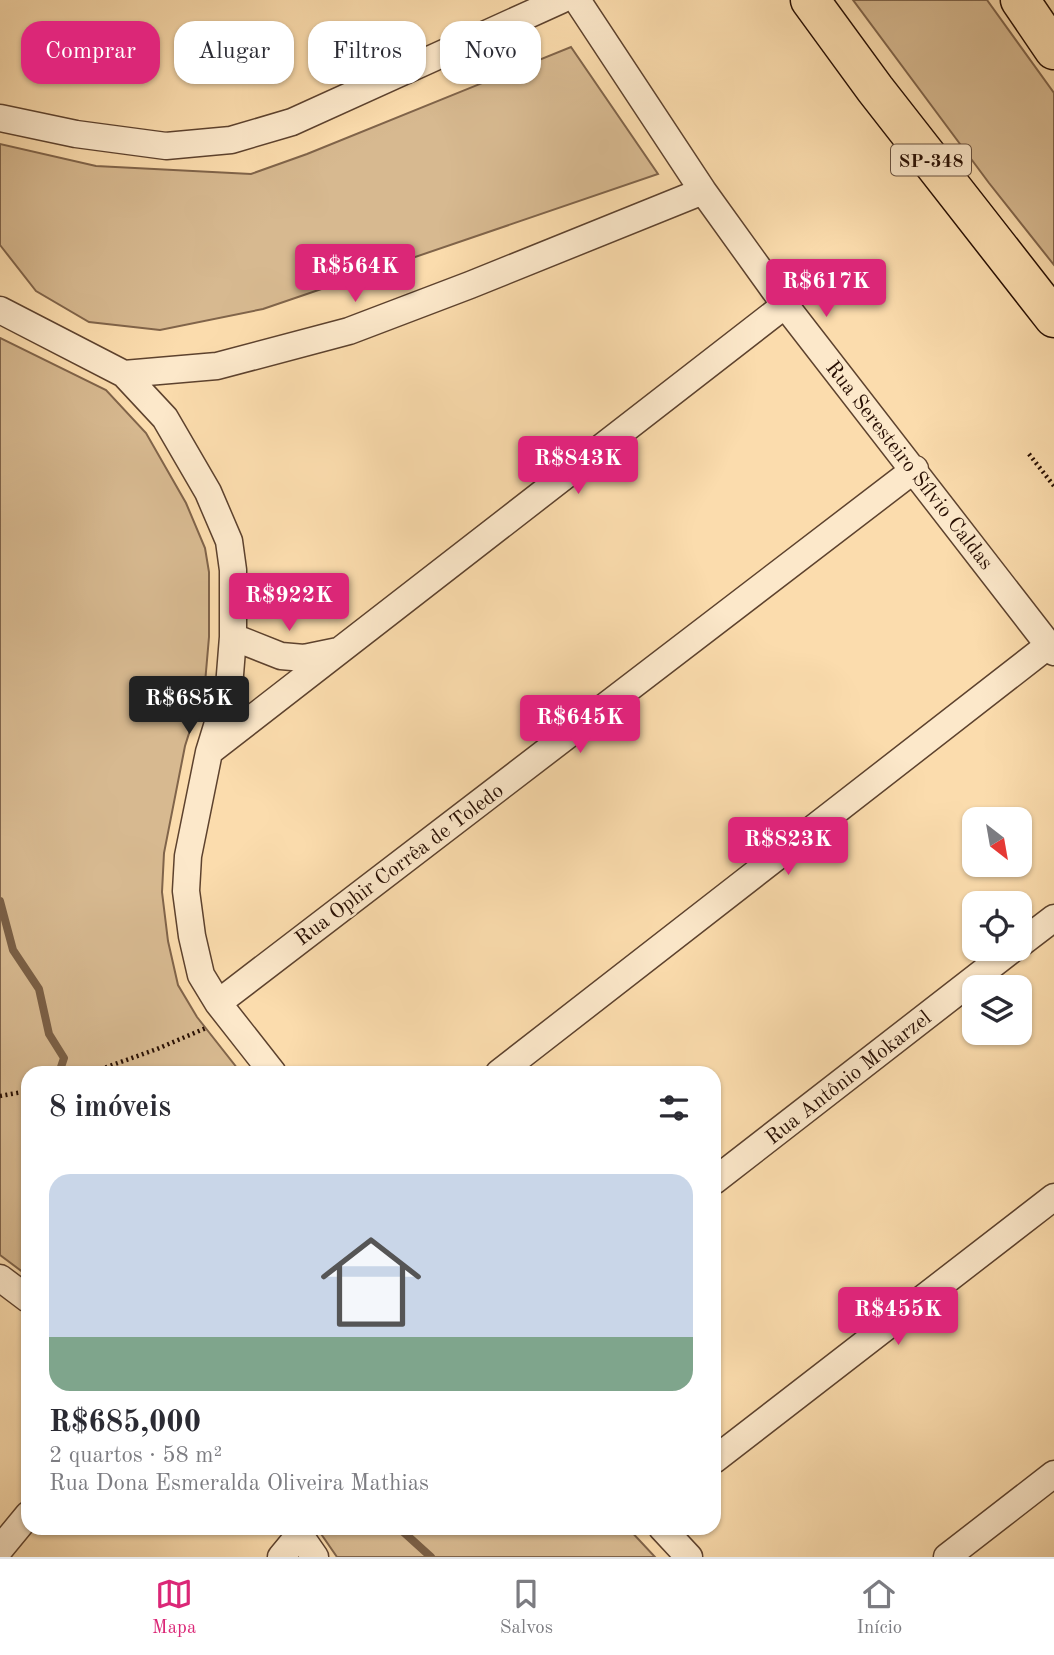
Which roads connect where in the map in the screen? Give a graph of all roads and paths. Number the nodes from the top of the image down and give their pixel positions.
1 (561, 0) edge
2 (577, 0) edge
3 (810, 0) edge
4 (1020, 0) edge
5 (1054, 50) edge
6 (0, 118) edge
7 (703, 191) junction
8 (785, 305) junction
9 (0, 310) edge
10 (1054, 318) edge
11 (124, 374) junction
12 (1030, 454) dead end
13 (915, 470) junction
14 (1054, 486) edge
15 (233, 637) junction
16 (1051, 648) edge
17 (343, 650) junction
18 (209, 752) junction
19 (1054, 918) edge
20 (1032, 935) edge
21 (997, 961) edge
22 (224, 1011) junction
23 (110, 1066) edge
24 (267, 1066) edge
25 (508, 1066) edge
26 (21, 1092) edge
27 (0, 1096) edge
28 (721, 1176) edge
29 (1054, 1197) edge
30 (0, 1278) edge
31 (21, 1294) edge
32 (721, 1455) edge
33 (1054, 1474) edge
34 (21, 1524) edge
35 (295, 1535) edge
36 (300, 1535) edge
37 (669, 1535) edge
38 (0, 1549) edge
39 (281, 1557) edge
40 (315, 1557) edge
41 (689, 1557) edge
42 (947, 1557) edge

1 - 6 street
2 - 7 street, Rua Seresteiro Sílvio Caldas
3 - 10 highway, SP-348
4 - 5 highway
7 - 8 street, Rua Seresteiro Sílvio Caldas
7 - 11 street
8 - 13 street, Rua Seresteiro Sílvio Caldas
8 - 17 street
9 - 11 street
11 - 15 street
12 - 14 path
13 - 16 street, Rua Seresteiro Sílvio Caldas
13 - 22 street, Rua Ophir Corrêa de Toledo
15 - 17 street
15 - 18 street
16 - 25 street
17 - 18 street
18 - 22 street
19 - 20 street
21 - 28 street, Rua Antônio Mokarzel
22 - 23 path
22 - 24 street
26 - 27 path
29 - 32 street
30 - 31 street
33 - 42 street
34 - 38 street
35 - 39 street
36 - 40 street
37 - 41 street

